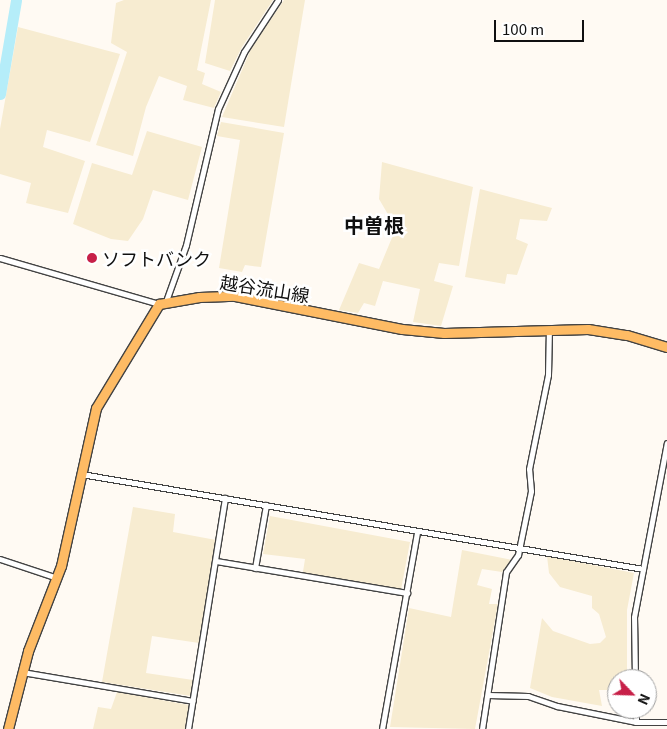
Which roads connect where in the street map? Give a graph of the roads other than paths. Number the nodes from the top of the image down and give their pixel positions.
1 (278, 0) edge
2 (0, 258) edge
3 (163, 303) junction
4 (549, 328) junction
5 (667, 347) edge
6 (667, 443) edge
7 (81, 474) junction
8 (225, 498) junction
9 (266, 505) junction
10 (417, 532) junction
11 (519, 549) junction
12 (0, 560) edge
13 (216, 562) junction
14 (255, 568) junction
15 (643, 569) junction
16 (57, 578) junction
17 (407, 593) junction
18 (635, 669) edge
19 (22, 672) junction
20 (488, 695) junction
21 (193, 701) junction
22 (636, 722) joint
23 (667, 722) edge
24 (8, 729) edge
25 (188, 729) edge
26 (382, 729) edge
27 (482, 729) edge

1 - 3 street
2 - 3 street
3 - 4 main road, 越谷流山線
3 - 7 main road
4 - 5 main road, 越谷流山線
4 - 11 street
6 - 15 street
7 - 8 street
7 - 16 main road
8 - 9 street
8 - 13 street
9 - 10 street
9 - 14 street
10 - 11 street
10 - 17 street
11 - 15 street
11 - 20 street
12 - 16 street
13 - 14 street
13 - 21 street
14 - 17 street
15 - 18 street
16 - 19 main road
17 - 26 street
19 - 21 street
19 - 24 main road
20 - 22 street
20 - 27 street
21 - 25 street
22 - 23 street

